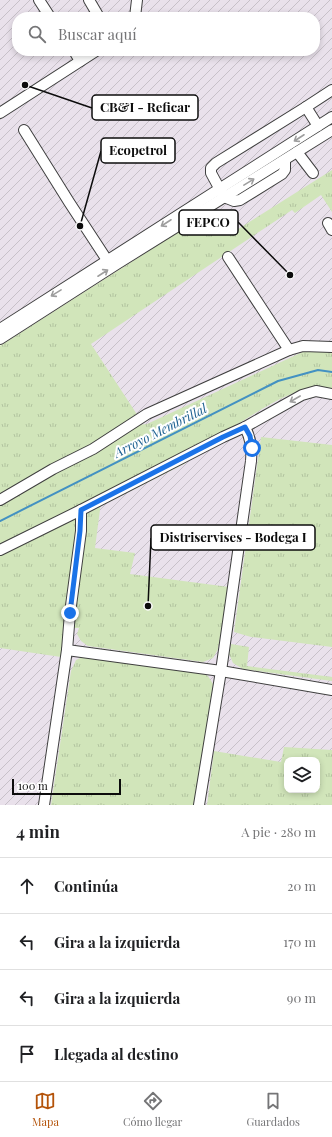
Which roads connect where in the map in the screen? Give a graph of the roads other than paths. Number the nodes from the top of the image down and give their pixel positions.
1 (39, 0) edge
2 (89, 0) edge
3 (137, 0) edge
4 (47, 12) edge
5 (96, 12) edge
6 (136, 12) edge
7 (77, 56) edge
8 (88, 56) edge
9 (80, 61) junction
10 (332, 90) edge
11 (306, 108) junction
12 (0, 113) edge
13 (332, 117) edge
14 (318, 126) junction
15 (24, 130) dead end
16 (332, 130) edge
17 (297, 152) junction
18 (313, 173) dead end
19 (222, 193) junction
20 (228, 257) dead end
21 (107, 260) junction
22 (0, 329) edge
23 (0, 339) edge
24 (332, 347) edge
25 (289, 350) junction
26 (332, 394) edge
27 (245, 427) junction
28 (0, 500) edge
29 (81, 510) junction
30 (0, 550) edge
31 (67, 650) junction
32 (221, 671) junction
33 (332, 690) edge
34 (44, 805) edge
35 (199, 805) edge

1 - 4 street
2 - 5 street
3 - 6 street
7 - 9 street
8 - 9 street
9 - 12 street
10 - 11 street
11 - 14 street
11 - 19 street
13 - 14 street
14 -> 19 street
15 - 21 street
16 - 17 street
17 - 18 street
17 - 19 street
19 -> 21 street
23 -> 19 street
20 - 25 street
21 -> 22 street
24 - 25 street
25 - 28 street
26 -> 27 street
27 - 29 street
27 - 32 street
29 - 30 street
29 - 31 street
31 - 32 street
31 - 34 street
32 - 33 street
32 - 35 street

